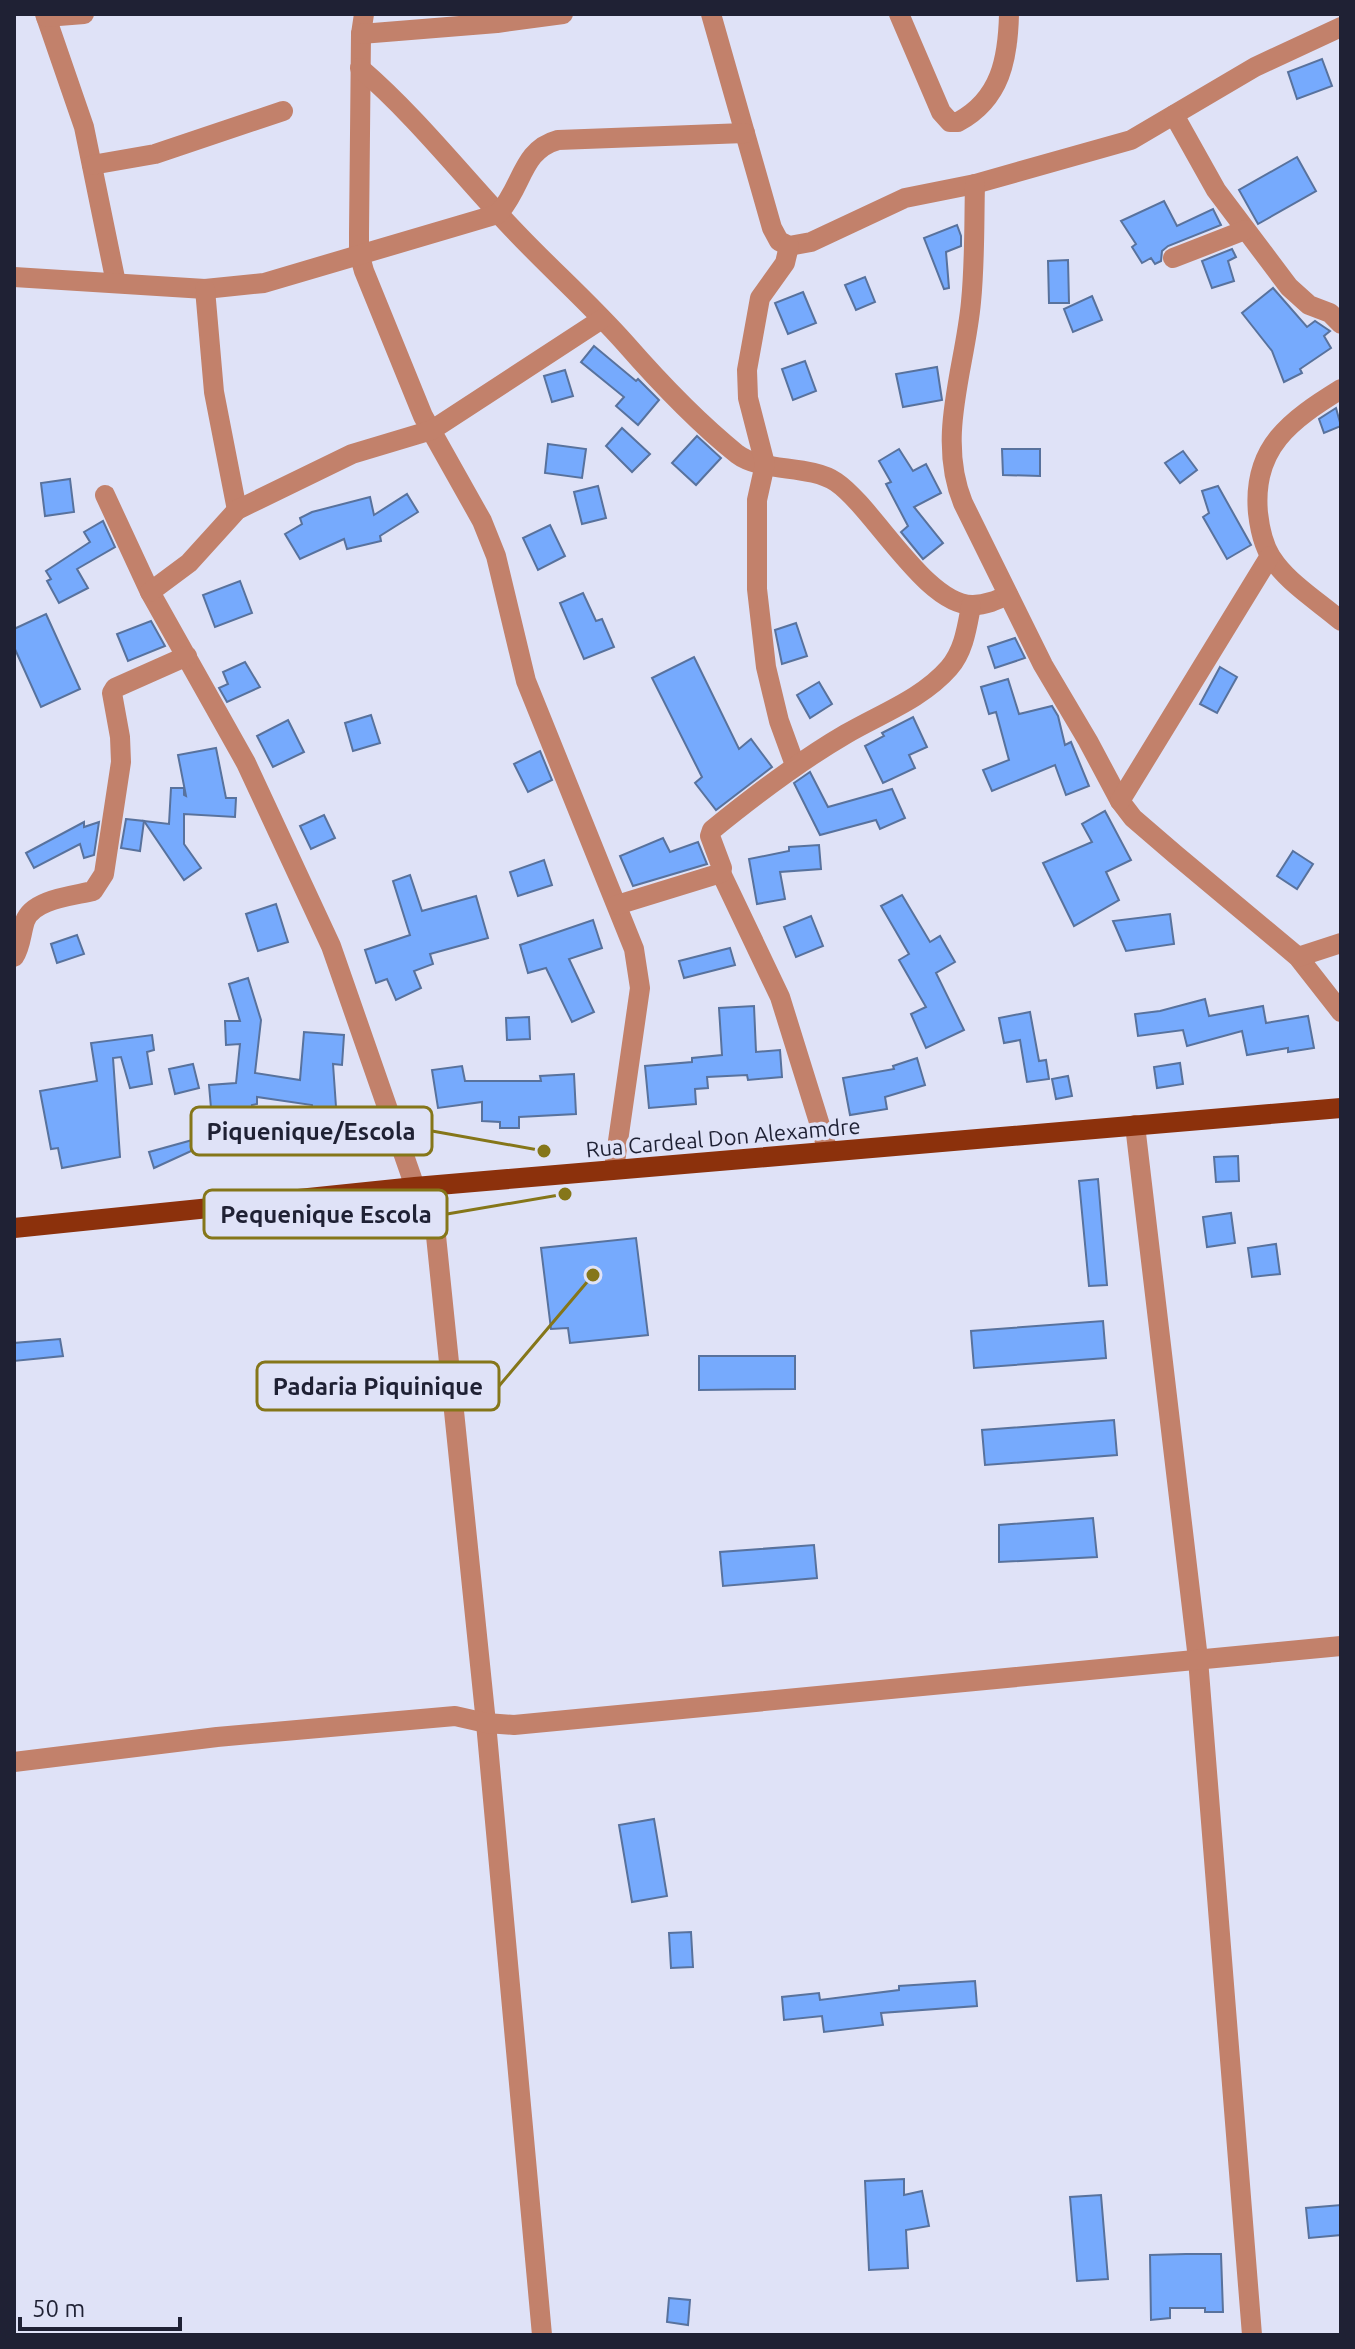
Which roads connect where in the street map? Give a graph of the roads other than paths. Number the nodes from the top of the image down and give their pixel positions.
1 (84, 14) edge
2 (563, 14) edge
3 (711, 14) edge
4 (899, 14) edge
5 (1009, 14) edge
6 (45, 15) edge
7 (363, 24) edge
8 (1341, 27) edge
9 (360, 68) junction
10 (283, 111) dead end
11 (1174, 115) junction
12 (745, 133) junction
13 (92, 165) junction
14 (975, 184) junction
15 (498, 214) junction
16 (1245, 230) junction
17 (789, 246) junction
18 (359, 253) junction
19 (1173, 258) dead end
20 (14, 277) edge
21 (116, 283) junction
22 (205, 289) junction
23 (602, 319) junction
24 (1341, 324) edge
25 (1341, 389) edge
26 (432, 430) junction
27 (765, 464) junction
28 (105, 495) dead end
29 (237, 510) junction
30 (1270, 556) junction
31 (150, 592) junction
32 (1008, 595) junction
33 (971, 606) junction
34 (1341, 621) edge
35 (187, 656) junction
36 (795, 765) junction
37 (1120, 801) junction
38 (721, 873) junction
39 (617, 905) junction
40 (1341, 943) edge
41 (14, 957) edge
42 (1298, 957) junction
43 (1341, 1012) edge
44 (1341, 1108) edge
45 (1135, 1125) junction
46 (828, 1151) junction
47 (614, 1169) junction
48 (423, 1187) junction
49 (14, 1228) edge
50 (1341, 1646) edge
51 (1198, 1659) junction
52 (486, 1723) junction
53 (14, 1762) edge
54 (542, 2335) edge
55 (1252, 2335) edge

1 - 6 street
2 - 7 street
3 - 12 street
4 - 5 street
6 - 13 street
7 - 9 street
8 - 11 street
9 - 15 street
9 - 18 street
10 - 13 street
11 - 14 street
11 - 16 street
12 - 15 street
12 - 17 street
13 - 21 street
14 - 17 street
14 - 32 street
15 - 18 street
15 - 23 street
16 - 19 street
16 - 24 street
17 - 27 street
18 - 22 street
18 - 26 street
20 - 21 street
21 - 22 street
22 - 29 street
23 - 26 street
23 - 27 street
25 - 30 street
26 - 29 street
26 - 39 street
27 - 33 street
27 - 36 street
28 - 31 street
29 - 31 street
30 - 34 street
30 - 37 street
31 - 35 street
32 - 33 street
32 - 37 street
33 - 36 street
35 - 41 street
35 - 48 street
36 - 38 street
37 - 42 street
38 - 39 street
38 - 46 street
39 - 47 street
40 - 42 street
42 - 43 street
44 - 45 main road, Rua Cardeal Don Alexamdre
45 - 46 main road, Rua Cardeal Don Alexamdre
45 - 51 street
46 - 47 main road, Rua Cardeal Don Alexamdre
47 - 48 main road, Rua Cardeal Don Alexamdre
48 - 49 main road, Rua Cardeal Don Alexamdre
48 - 52 street
50 - 51 street
51 - 52 street
51 - 55 street
52 - 53 street
52 - 54 street

